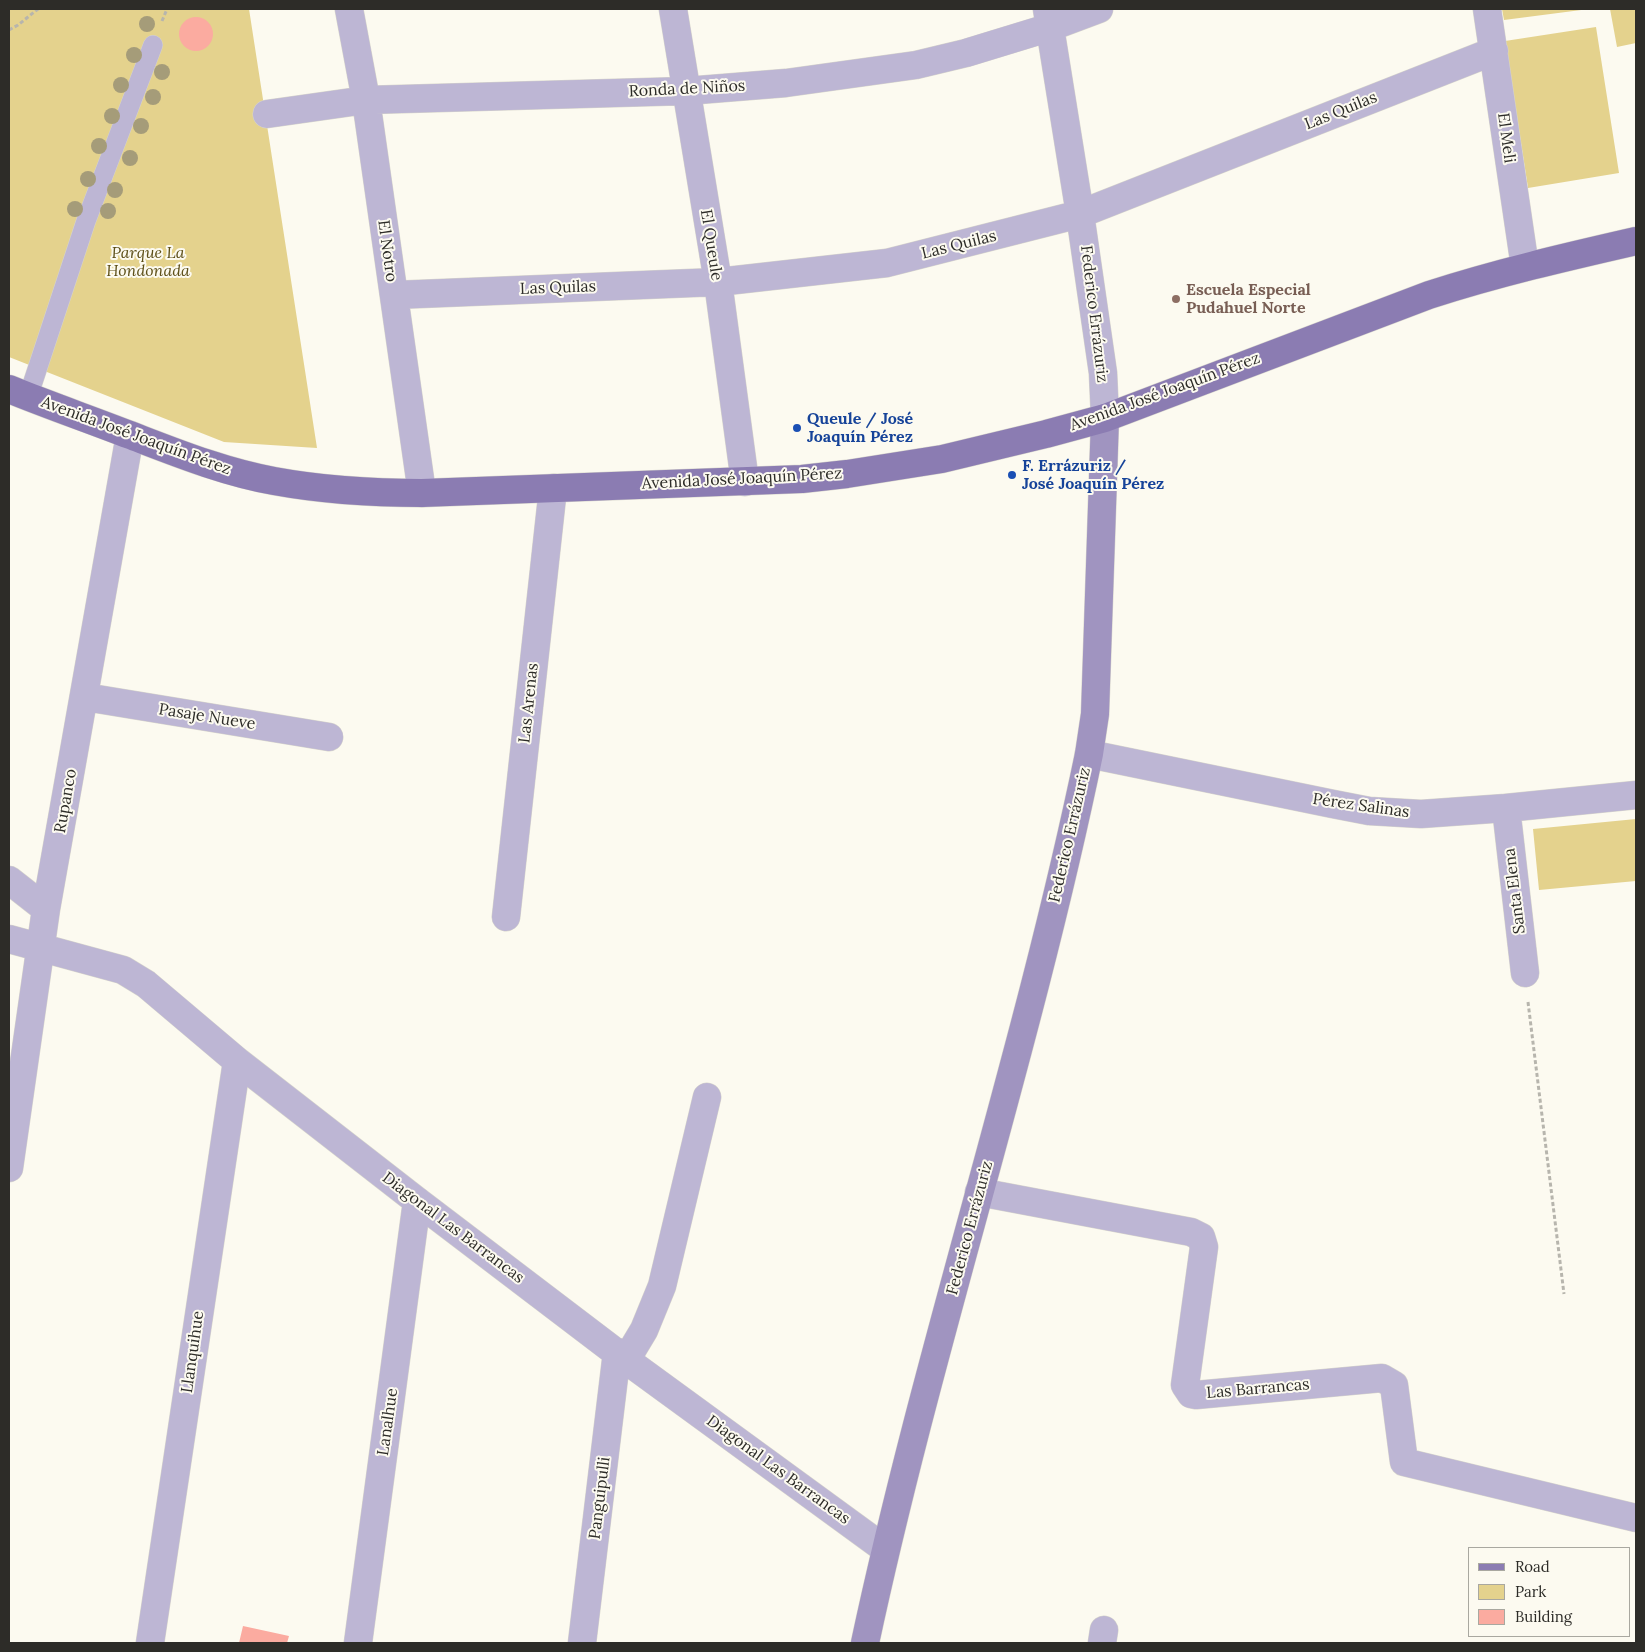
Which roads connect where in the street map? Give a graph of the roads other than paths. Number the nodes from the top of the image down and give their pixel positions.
1 (349, 9) edge
2 (673, 9) edge
3 (1099, 9) edge
4 (1487, 9) edge
5 (1049, 18) edge
6 (153, 45) dead end
7 (1494, 51) junction
8 (686, 91) junction
9 (366, 100) junction
10 (267, 114) dead end
11 (1080, 214) junction
12 (1636, 241) edge
13 (1524, 267) junction
14 (718, 282) junction
15 (394, 295) junction
16 (18, 393) edge
17 (1105, 418) junction
18 (130, 435) junction
19 (745, 482) junction
20 (553, 488) junction
21 (422, 493) junction
22 (85, 697) junction
23 (329, 737) dead end
24 (1089, 754) junction
25 (1636, 795) edge
26 (1506, 808) junction
27 (9, 880) edge
28 (46, 909) junction
29 (506, 917) dead end
30 (9, 939) edge
31 (41, 948) junction
32 (1525, 973) road end
33 (237, 1061) junction
34 (707, 1097) dead end
35 (9, 1168) edge
36 (979, 1192) junction
37 (418, 1202) junction
38 (622, 1356) junction
39 (1636, 1518) edge
40 (885, 1549) junction
41 (150, 1643) edge
42 (358, 1643) edge
43 (582, 1643) edge
44 (865, 1643) edge

1 - 9 street, El Notro
2 - 8 street, El Queule
3 - 5 street, Ronda de Niños
4 - 7 street, El Meli
5 - 8 street, Ronda de Niños
5 - 11 street, Federico Errázuriz
6 - 16 lane
7 - 11 street, Las Quilas
7 - 13 street, El Meli
8 - 9 street, Ronda de Niños
8 - 14 street, El Queule
9 - 10 street, Ronda de Niños
9 - 15 street, El Notro
11 - 14 street, Las Quilas
11 - 17 street, Federico Errázuriz
12 - 13 main road, Avenida José Joaquín Pérez
13 - 17 main road, Avenida José Joaquín Pérez
14 - 15 street, Las Quilas
14 - 19 street, El Queule
15 - 21 street, El Notro
16 - 18 main road, Avenida José Joaquín Pérez
17 - 19 main road, Avenida José Joaquín Pérez
17 - 24 street, Federico Errázuriz
18 - 21 main road, Avenida José Joaquín Pérez
18 - 22 street, Rupanco
19 - 20 main road, Avenida José Joaquín Pérez
20 - 21 main road, Avenida José Joaquín Pérez
20 - 29 street, Las Arenas
22 - 23 street, Pasaje Nueve
22 - 28 street, Rupanco
24 - 26 street, Pérez Salinas
24 - 36 street, Federico Errázuriz
25 - 26 street, Pérez Salinas
26 - 32 street, Santa Elena
27 - 28 street
28 - 31 street, Rupanco
30 - 31 street, Diagonal Las Barrancas
31 - 33 street, Diagonal Las Barrancas
31 - 35 street, Rupanco
33 - 37 street, Diagonal Las Barrancas
33 - 41 street, Llanquihue
34 - 38 street, Panguipulli
36 - 39 street, Las Barrancas
36 - 40 street, Federico Errázuriz
37 - 38 street, Diagonal Las Barrancas
37 - 42 street, Lanalhue
38 - 40 street, Diagonal Las Barrancas
38 - 43 street, Panguipulli
40 - 44 street, Federico Errázuriz

